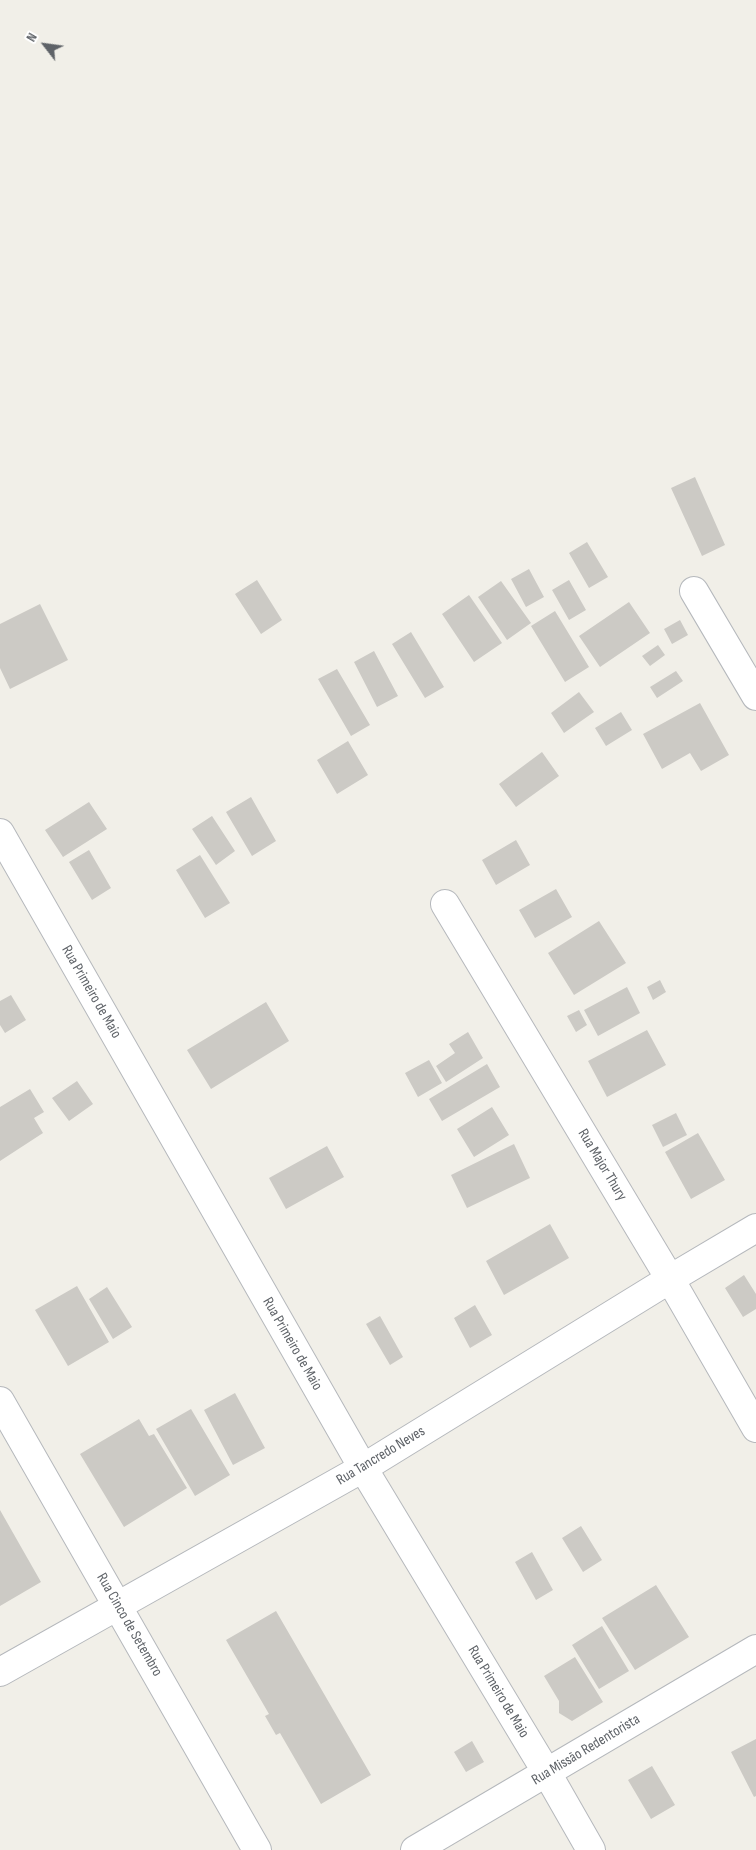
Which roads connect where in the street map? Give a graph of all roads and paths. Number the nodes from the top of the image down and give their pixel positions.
1 (694, 591) dead end
2 (756, 696) edge
3 (0, 833) edge
4 (445, 904) dead end
5 (756, 1228) edge
6 (670, 1278) junction
7 (0, 1401) edge
8 (756, 1428) edge
9 (363, 1468) junction
10 (118, 1606) junction
11 (756, 1649) edge
12 (0, 1672) edge
13 (547, 1773) junction
14 (257, 1850) edge
15 (415, 1850) edge
16 (590, 1850) edge

1 - 2 street
3 - 9 street, Rua Primeiro de Maio
4 - 6 street, Rua Major Thury
5 - 6 street, Rua Tancredo Neves
6 - 8 street, Rua Major Thury
6 - 9 street, Rua Tancredo Neves
7 - 10 street, Rua Cinco de Setembro
9 - 10 street, Rua Tancredo Neves
9 - 13 street, Rua Primeiro de Maio
10 - 12 street, Rua Tancredo Neves
10 - 14 street, Rua Cinco de Setembro
11 - 13 street, Rua Missão Redentorista
13 - 15 street, Rua Missão Redentorista
13 - 16 street, Rua Primeiro de Maio

